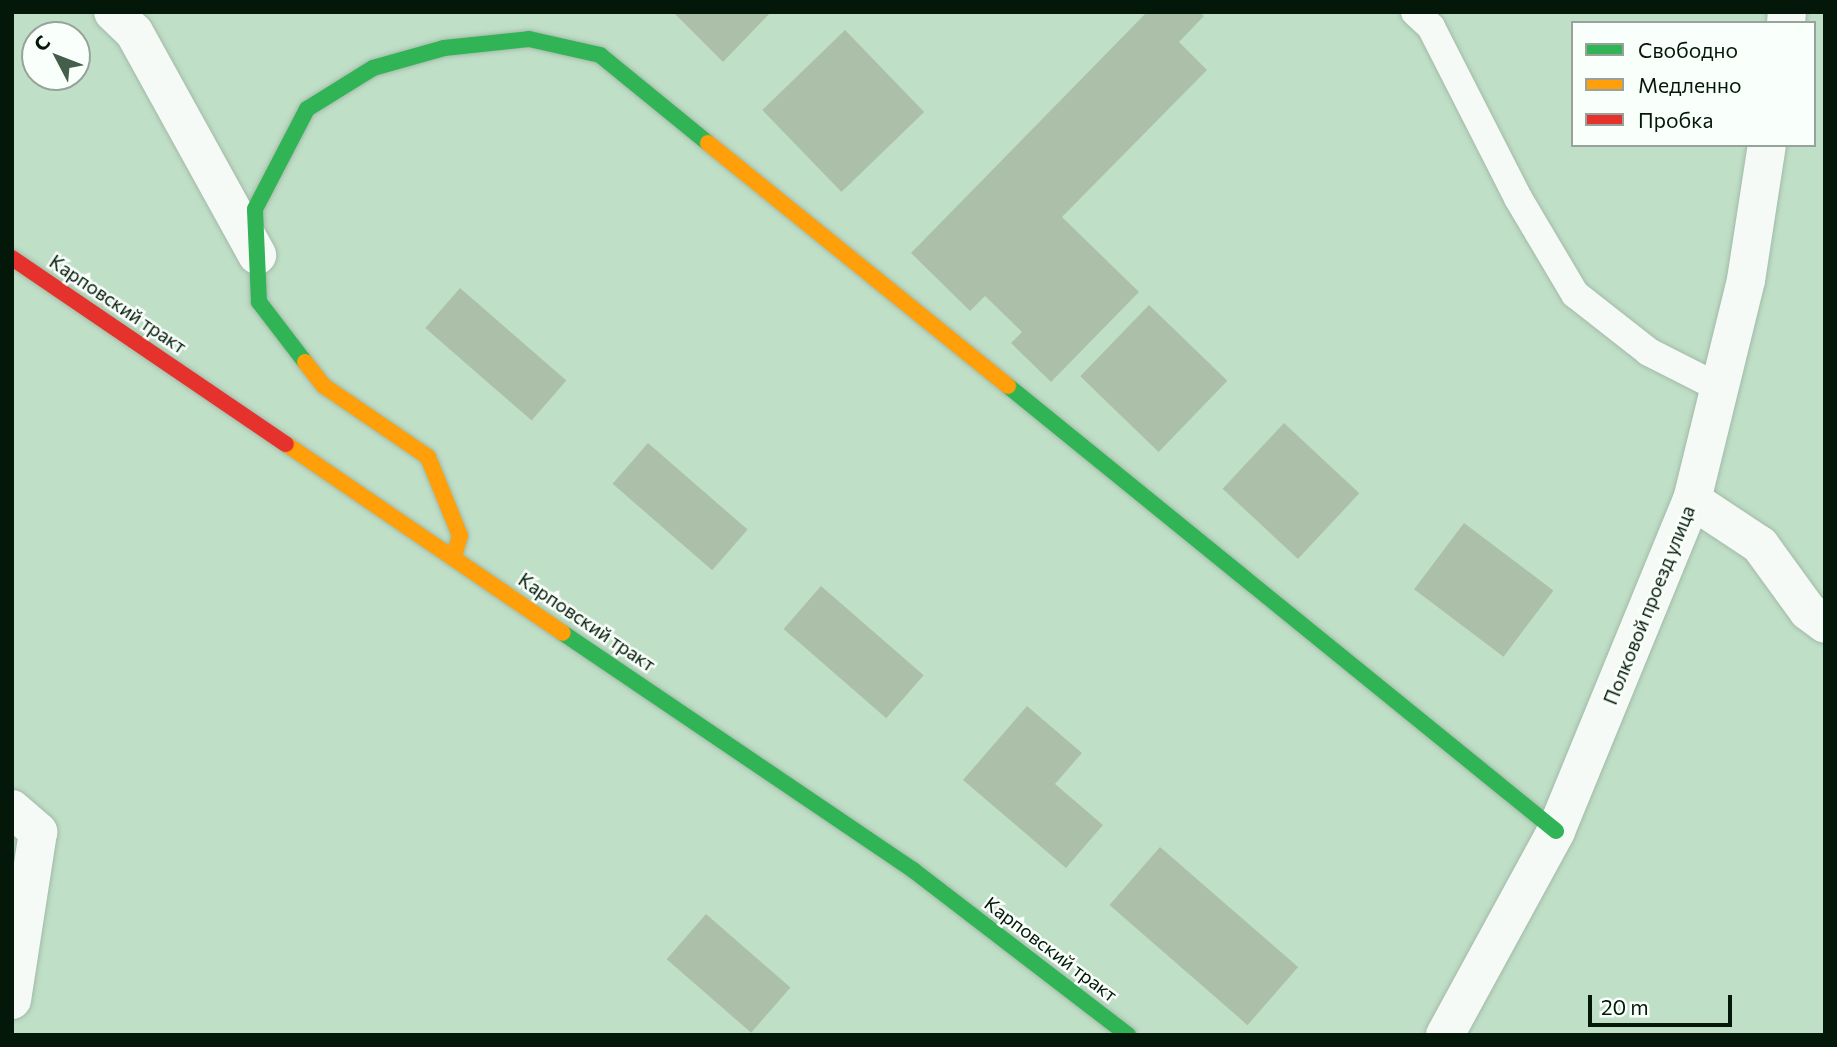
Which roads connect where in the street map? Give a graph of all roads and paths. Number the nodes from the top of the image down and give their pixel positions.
1 (113, 12) edge
2 (1415, 12) edge
3 (1767, 147) edge
4 (257, 255) junction
5 (12, 258) edge
6 (1718, 387) junction
7 (1692, 500) junction
8 (454, 556) junction
9 (1825, 624) edge
10 (12, 809) edge
11 (1556, 831) junction
12 (12, 1000) edge
13 (1128, 1035) edge
14 (1445, 1035) edge

1 - 4 street
2 - 6 lane
3 - 6 street, Полковой проезд улица
4 - 8 street
4 - 11 street
5 - 8 street, Карповский тракт
6 - 7 street, Полковой проезд улица
7 - 9 street
7 - 11 street, Полковой проезд улица
8 - 13 street, Карповский тракт
10 - 12 street
11 - 14 street, Полковой проезд улица

